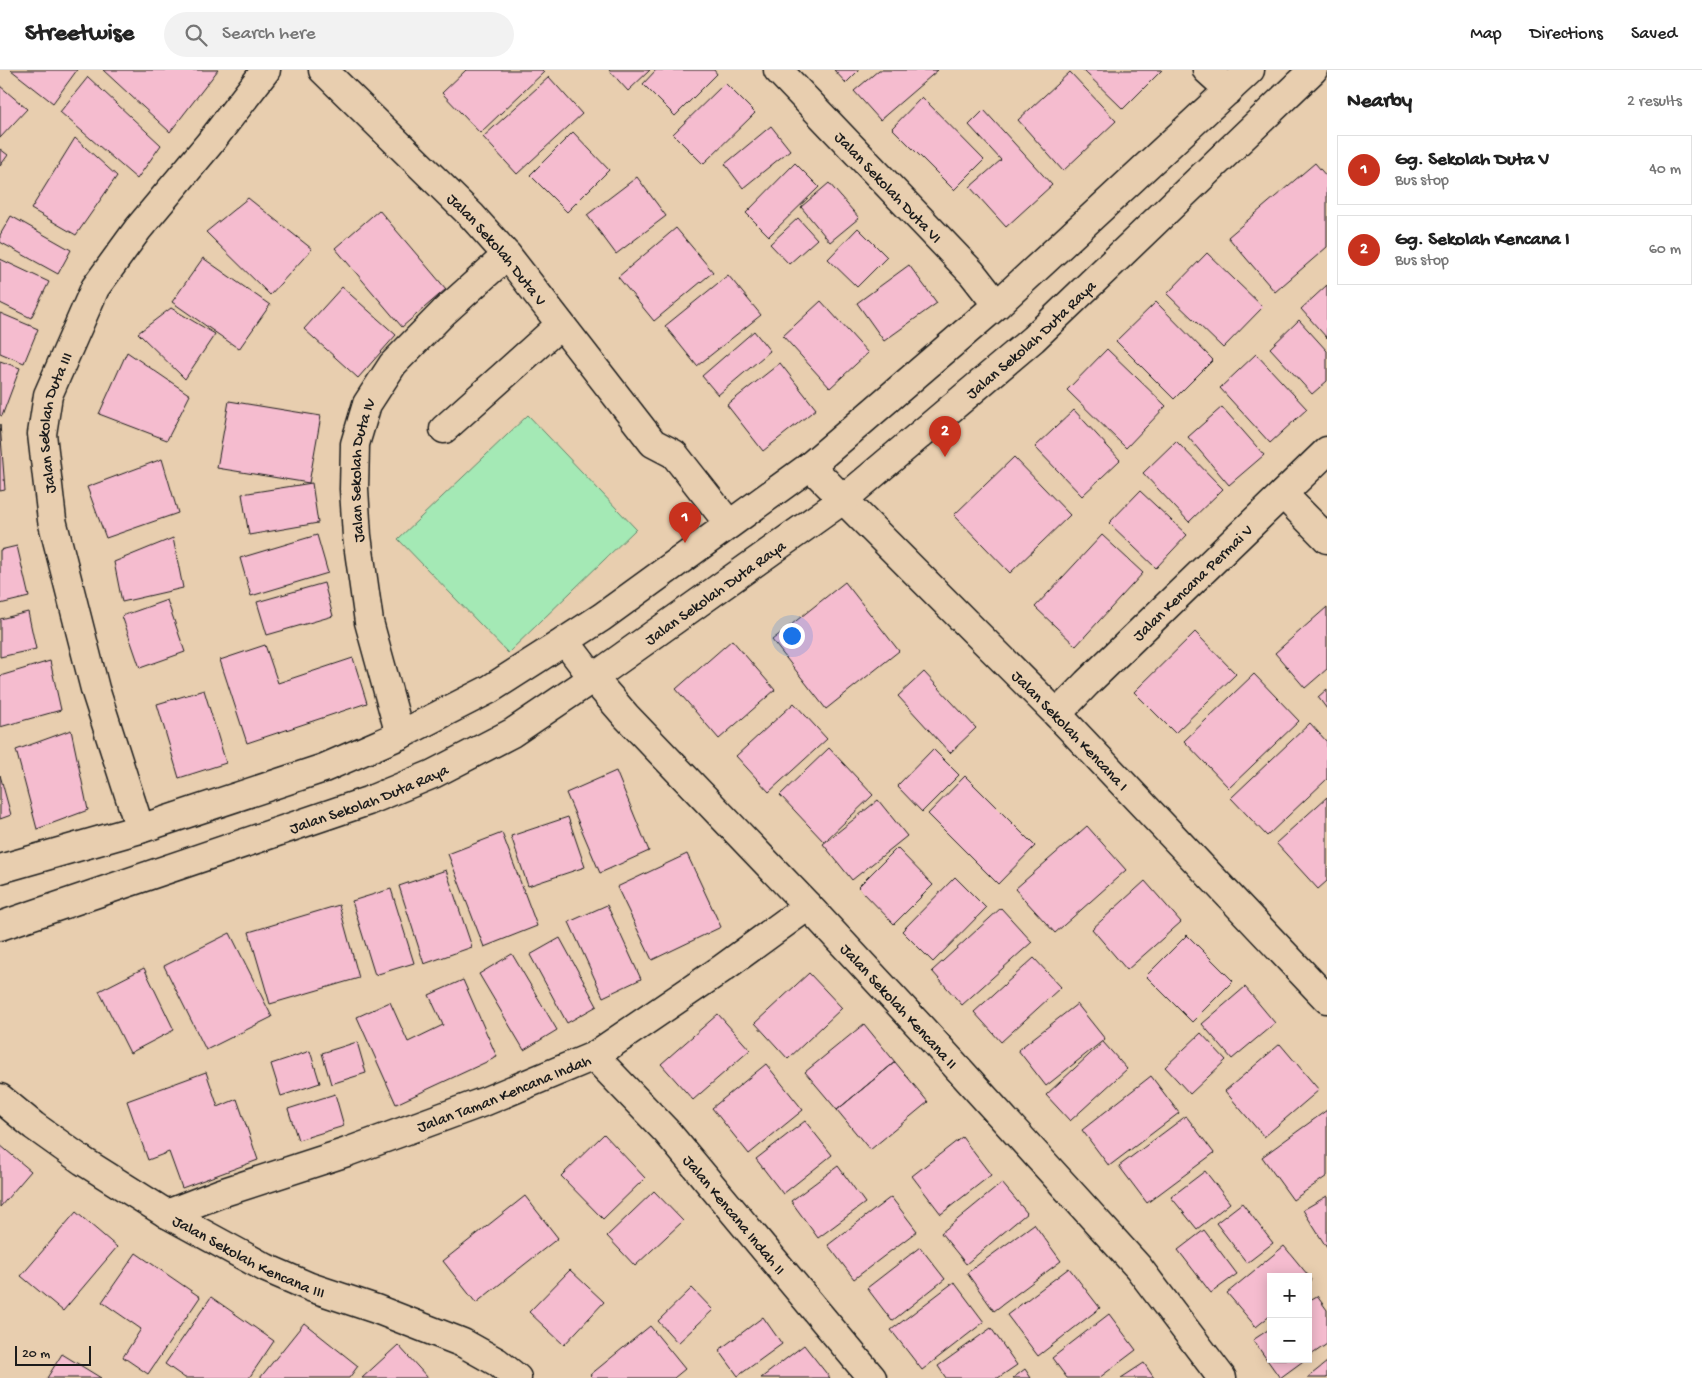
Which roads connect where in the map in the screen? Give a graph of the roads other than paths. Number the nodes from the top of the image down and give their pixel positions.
1 (266, 70) edge
2 (323, 70) edge
3 (778, 70) edge
4 (1207, 70) edge
5 (1250, 70) edge
6 (1313, 70) edge
7 (1229, 90) junction
8 (507, 255) junction
9 (997, 305) junction
10 (560, 325) junction
11 (444, 429) dead end
12 (1327, 451) edge
13 (810, 466) junction
14 (1283, 494) junction
15 (844, 499) junction
16 (722, 529) junction
17 (1327, 539) edge
18 (566, 641) junction
19 (593, 678) junction
20 (1057, 714) junction
21 (400, 735) junction
22 (140, 830) junction
23 (0, 868) edge
24 (808, 906) junction
25 (0, 926) edge
26 (1327, 999) edge
27 (594, 1056) junction
28 (0, 1098) edge
29 (167, 1214) junction
30 (517, 1378) edge
31 (872, 1378) edge
32 (1222, 1378) edge

1 - 22 street, Jalan Sekolah Duta III
2 - 8 street, Jalan Sekolah Duta V
3 - 9 street, Jalan Sekolah Duta VI
4 - 7 street
5 - 7 street
6 - 15 street, Jalan Sekolah Duta Raya
7 - 9 street
8 - 10 street, Jalan Sekolah Duta V
8 - 21 street, Jalan Sekolah Duta IV
9 - 13 street
10 - 11 street
10 - 16 street, Jalan Sekolah Duta V
12 - 14 street, Jalan Kencana Permai V
13 - 15 street, Jalan Sekolah Kencana I
13 - 16 street
14 - 17 street
14 - 20 street, Jalan Kencana Permai V
15 - 19 street, Jalan Sekolah Duta Raya
15 - 20 street, Jalan Sekolah Kencana I
16 - 18 street
18 - 19 street, Jalan Sekolah Kencana II
18 - 21 street
19 - 24 street, Jalan Sekolah Kencana II
19 - 25 street, Jalan Sekolah Duta Raya
20 - 26 street, Jalan Sekolah Kencana I
21 - 22 street
22 - 23 street
24 - 27 street, Jalan Taman Kencana Indah
24 - 32 street, Jalan Sekolah Kencana II
27 - 29 street, Jalan Taman Kencana Indah
27 - 31 street, Jalan Kencana Indah II
28 - 29 street, Jalan Sekolah Kencana III
29 - 30 street, Jalan Sekolah Kencana III

